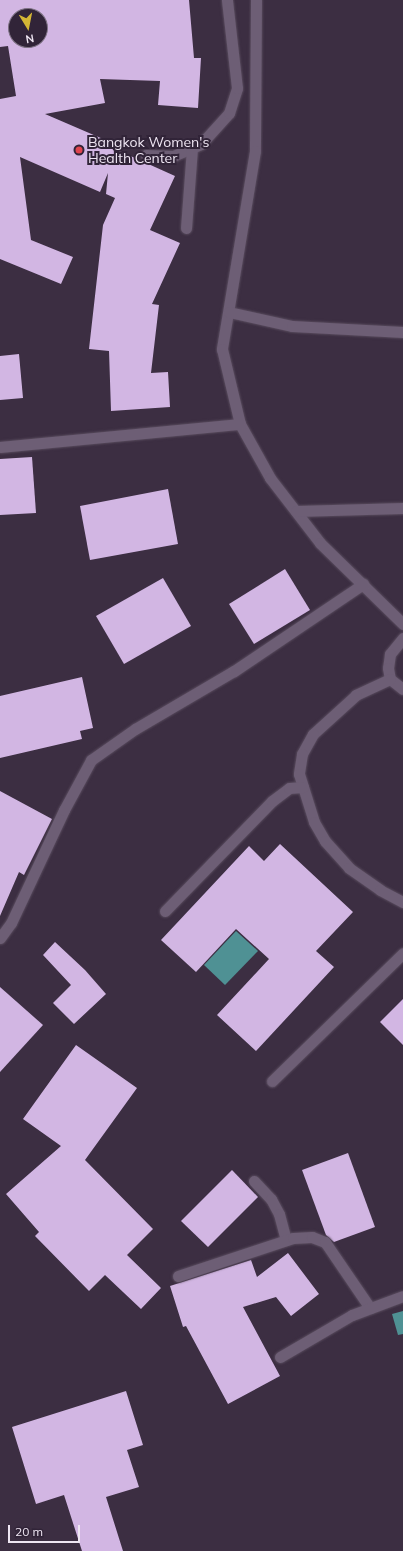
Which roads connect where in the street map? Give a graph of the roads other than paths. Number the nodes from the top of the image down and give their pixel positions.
1 (227, 0) edge
2 (256, 0) edge
3 (192, 148) junction
4 (146, 155) dead end
5 (186, 228) dead end
6 (229, 312) junction
7 (403, 332) edge
8 (240, 424) junction
9 (0, 447) edge
10 (403, 508) edge
11 (296, 511) junction
12 (363, 584) junction
13 (403, 624) edge
14 (403, 638) edge
15 (390, 679) junction
16 (403, 689) edge
17 (303, 787) junction
18 (403, 902) edge
19 (165, 911) dead end
20 (0, 938) edge
21 (403, 953) edge
22 (272, 1081) dead end
23 (254, 1181) dead end
24 (286, 1240) junction
25 (178, 1276) dead end
26 (403, 1296) edge
27 (370, 1308) junction
28 (280, 1357) dead end

1 - 3 street
2 - 6 street
3 - 4 street
3 - 5 street
6 - 7 street
6 - 8 street
8 - 9 street
8 - 11 street
10 - 11 street
11 - 12 street
12 - 13 street
12 - 20 street
14 - 15 street
15 - 16 street
15 - 17 street
17 - 18 street
17 - 19 street
21 - 22 street
23 - 24 street
24 - 25 street
24 - 27 street
26 - 27 street
27 - 28 street

